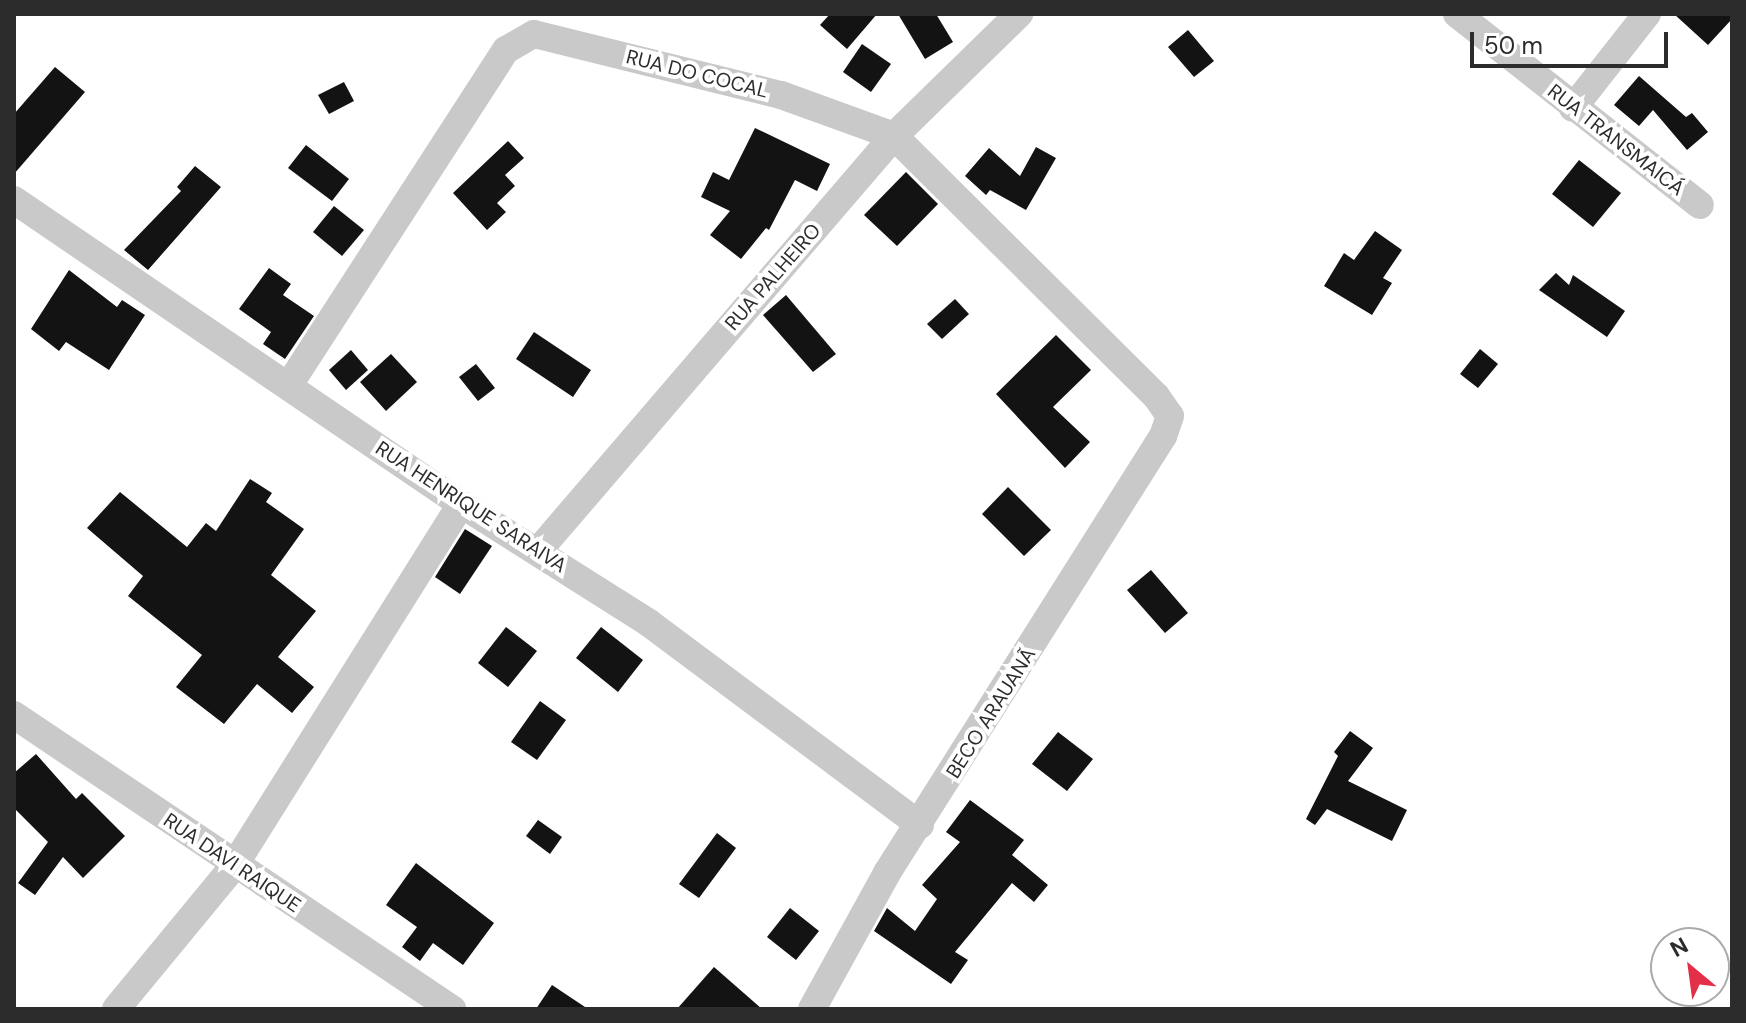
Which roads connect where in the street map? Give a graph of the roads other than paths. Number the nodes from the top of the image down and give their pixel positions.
1 (1019, 14) edge
2 (1457, 14) edge
3 (1647, 14) edge
4 (1573, 108) junction
5 (894, 136) junction
6 (14, 200) edge
7 (1700, 205) dead end
8 (289, 385) junction
9 (1170, 416) joint
10 (461, 504) junction
11 (538, 551) junction
12 (14, 715) edge
13 (920, 825) junction
14 (234, 866) junction
15 (116, 1009) edge
16 (452, 1009) edge
17 (812, 1009) edge

1 - 5 street, RUA PALHEIRO
2 - 4 street, RUA TRANSMAICÁ
3 - 4 street
4 - 7 street, RUA TRANSMAICÁ
5 - 8 street, RUA DO COCAL
5 - 9 street, RUA DO COCAL
5 - 11 street, RUA PALHEIRO
6 - 8 street, RUA HENRIQUE SARAIVA
8 - 10 street, RUA HENRIQUE SARAIVA
9 - 13 street, BECO ARAUANÃ
10 - 11 street, RUA HENRIQUE SARAIVA
10 - 14 street
11 - 13 street, RUA HENRIQUE SARAIVA
12 - 14 street, RUA DAVI RAIQUE
13 - 17 street, BECO ARAUANÃ
14 - 15 street
14 - 16 street, RUA DAVI RAIQUE

